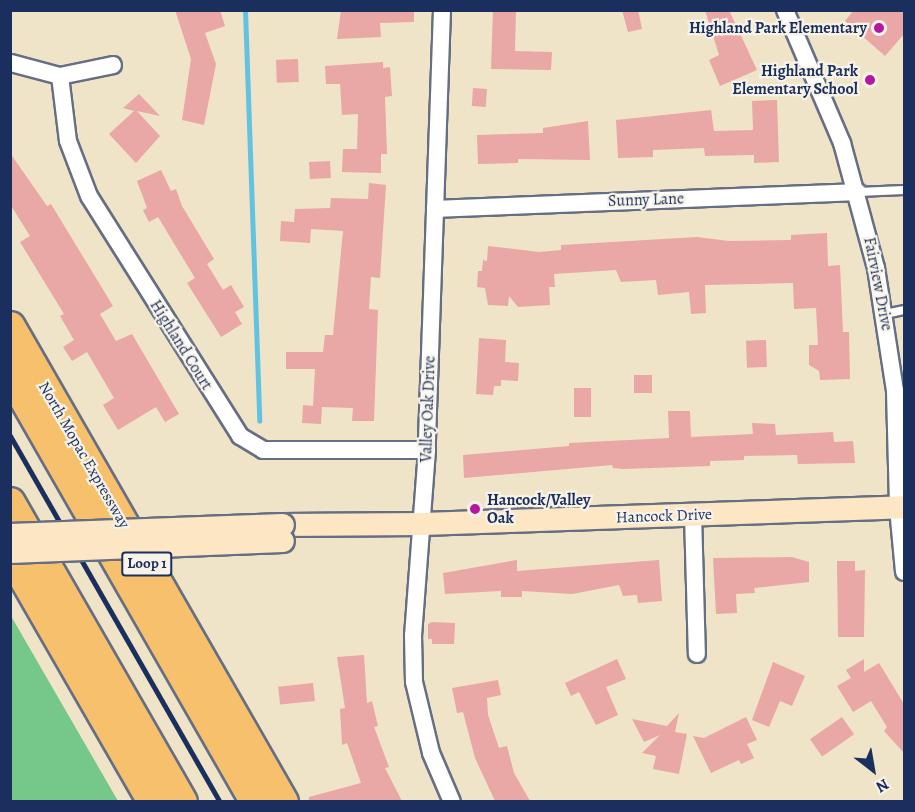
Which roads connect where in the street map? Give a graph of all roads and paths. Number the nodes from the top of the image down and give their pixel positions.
1 (442, 10) edge
2 (786, 10) edge
3 (11, 63) edge
4 (113, 65) dead end
5 (60, 76) junction
6 (904, 190) edge
7 (858, 192) junction
8 (435, 209) junction
9 (904, 310) edge
10 (885, 314) junction
11 (10, 327) edge
12 (10, 373) edge
13 (427, 450) junction
14 (10, 503) edge
15 (901, 508) edge
16 (693, 515) junction
17 (423, 524) junction
18 (283, 533) junction
19 (10, 535) edge
20 (10, 552) edge
21 (904, 572) edge
22 (697, 654) dead end
23 (153, 801) edge
24 (182, 801) edge
25 (256, 801) edge
26 (284, 801) edge
27 (452, 801) edge

1 - 8 street, Valley Oak Drive
2 - 7 street, Fairview Drive
3 - 5 street
4 - 5 street
5 - 13 street, Highland Court
6 - 7 lane
7 - 8 street, Sunny Lane
7 - 10 street, Fairview Drive
8 - 13 street, Valley Oak Drive
9 - 10 lane
10 - 15 street, Fairview Drive
11 - 26 highway, North Mopac Expressway / Loop 1
12 - 25 highway
13 - 17 street, Valley Oak Drive
14 - 24 highway
15 - 16 street, Hancock Drive
15 - 21 street, Fairview Drive
16 - 17 street, Hancock Drive
16 - 22 street
17 - 18 street, Hancock Drive
17 - 27 street, Valley Oak Drive
18 - 19 street, Hancock Drive, bridge
18 - 20 street, Hancock Drive, bridge
20 - 23 highway

